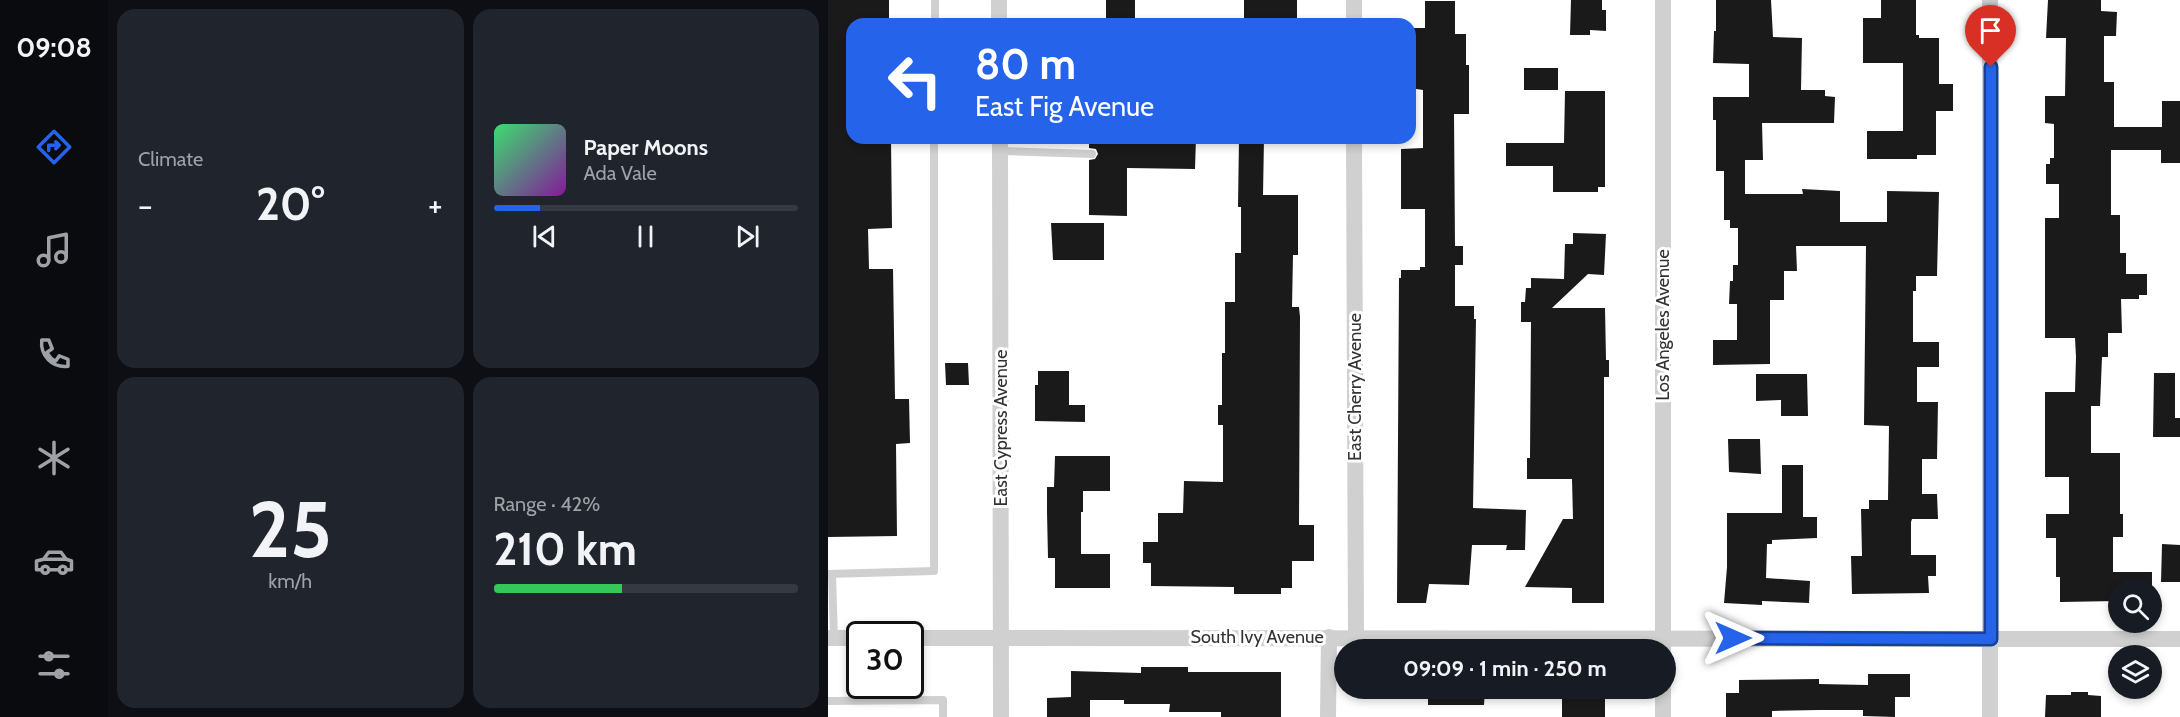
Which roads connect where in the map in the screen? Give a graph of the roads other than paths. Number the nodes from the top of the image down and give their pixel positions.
1 (935, 0) edge
2 (999, 0) edge
3 (1354, 0) edge
4 (1663, 0) edge
5 (1990, 0) edge
6 (935, 18) edge
7 (999, 18) edge
8 (1354, 18) edge
9 (934, 144) edge
10 (1000, 144) edge
11 (1354, 144) edge
12 (1092, 154) dead end
13 (830, 574) edge
14 (1329, 637) junction
15 (1356, 637) junction
16 (831, 638) edge
17 (924, 638) edge
18 (1001, 638) junction
19 (1444, 639) edge
20 (1663, 639) edge
21 (1991, 639) junction
22 (2180, 639) edge
23 (1676, 644) edge
24 (1663, 699) edge
25 (828, 701) edge
26 (943, 717) edge
27 (1000, 717) edge
28 (1328, 717) edge
29 (1663, 717) edge
30 (1990, 717) edge

1 - 6 lane
2 - 7 street
3 - 8 street
4 - 20 street, Los Angeles Avenue
5 - 21 street
9 - 13 lane
10 - 12 lane
10 - 18 street, East Cypress Avenue
11 - 15 street, East Cherry Avenue
13 - 16 lane
14 - 15 street, South Ivy Avenue
14 - 18 street, South Ivy Avenue
14 - 28 street
15 - 19 street, South Ivy Avenue
17 - 18 street, South Ivy Avenue
18 - 27 street, East Cypress Avenue
21 - 22 street, South Ivy Avenue
21 - 23 street, South Ivy Avenue
21 - 30 street
24 - 29 street
25 - 26 lane

